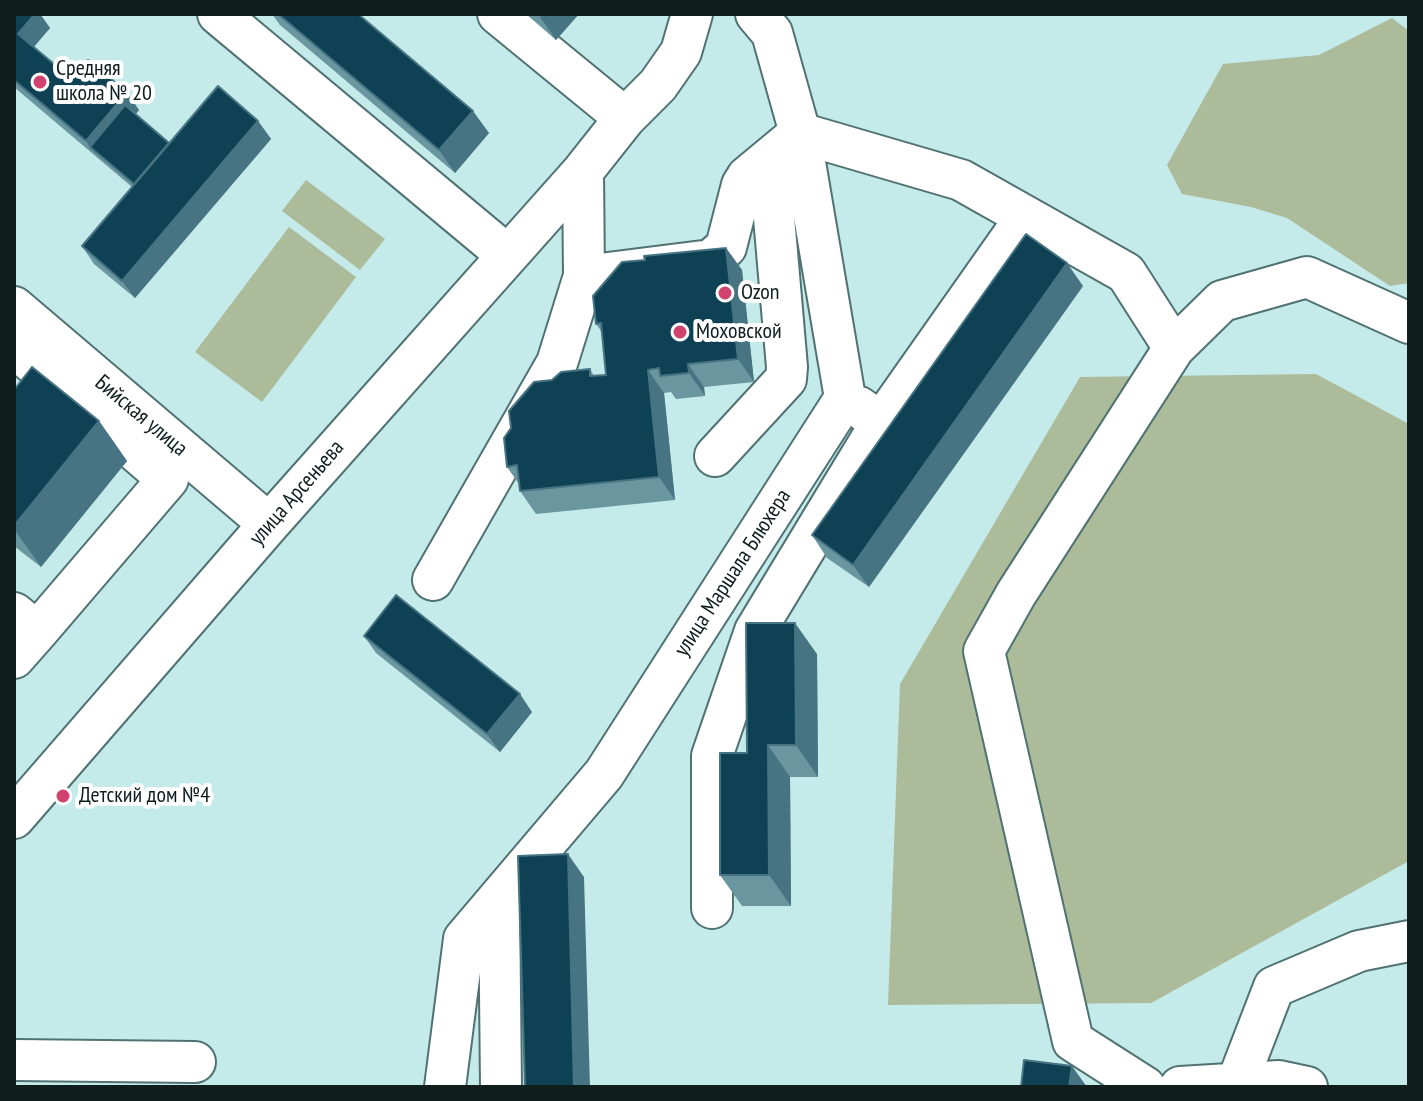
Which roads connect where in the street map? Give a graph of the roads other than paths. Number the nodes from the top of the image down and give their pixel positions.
1 (218, 14) edge
2 (498, 14) edge
3 (692, 14) edge
4 (756, 14) edge
5 (625, 118) junction
6 (800, 133) junction
7 (769, 160) junction
8 (583, 171) junction
9 (1026, 217) junction
10 (507, 255) junction
11 (584, 276) junction
12 (14, 307) edge
13 (1409, 323) edge
14 (14, 347) edge
15 (1174, 348) junction
16 (845, 398) junction
17 (881, 423) junction
18 (715, 456) dead end
19 (269, 524) junction
20 (433, 580) dead end
21 (22, 634) edge
22 (22, 793) edge
23 (499, 898) junction
24 (712, 908) dead end
25 (1409, 941) edge
26 (14, 1060) edge
27 (195, 1062) dead end
28 (1237, 1083) junction
29 (445, 1087) edge
30 (501, 1087) edge
31 (1145, 1087) edge
32 (1180, 1087) edge
33 (1307, 1087) edge

1 - 10 street
2 - 5 street
3 - 5 street, улица Арсеньева
4 - 6 street
5 - 8 street, улица Арсеньева
6 - 7 street
6 - 9 street
6 - 16 street
7 - 11 street
7 - 18 street
8 - 10 street, улица Арсеньева
8 - 11 street
9 - 15 street
9 - 17 street
10 - 19 street, улица Арсеньева
11 - 20 street
12 - 19 street, Бийская улица
13 - 15 street
14 - 21 street
15 - 31 street
16 - 17 street
16 - 23 street, улица Маршала Блюхера
17 - 24 street
19 - 22 street, улица Арсеньева
23 - 29 street, улица Маршала Блюхера
23 - 30 street
25 - 28 street
26 - 27 street
28 - 32 street
28 - 33 street

